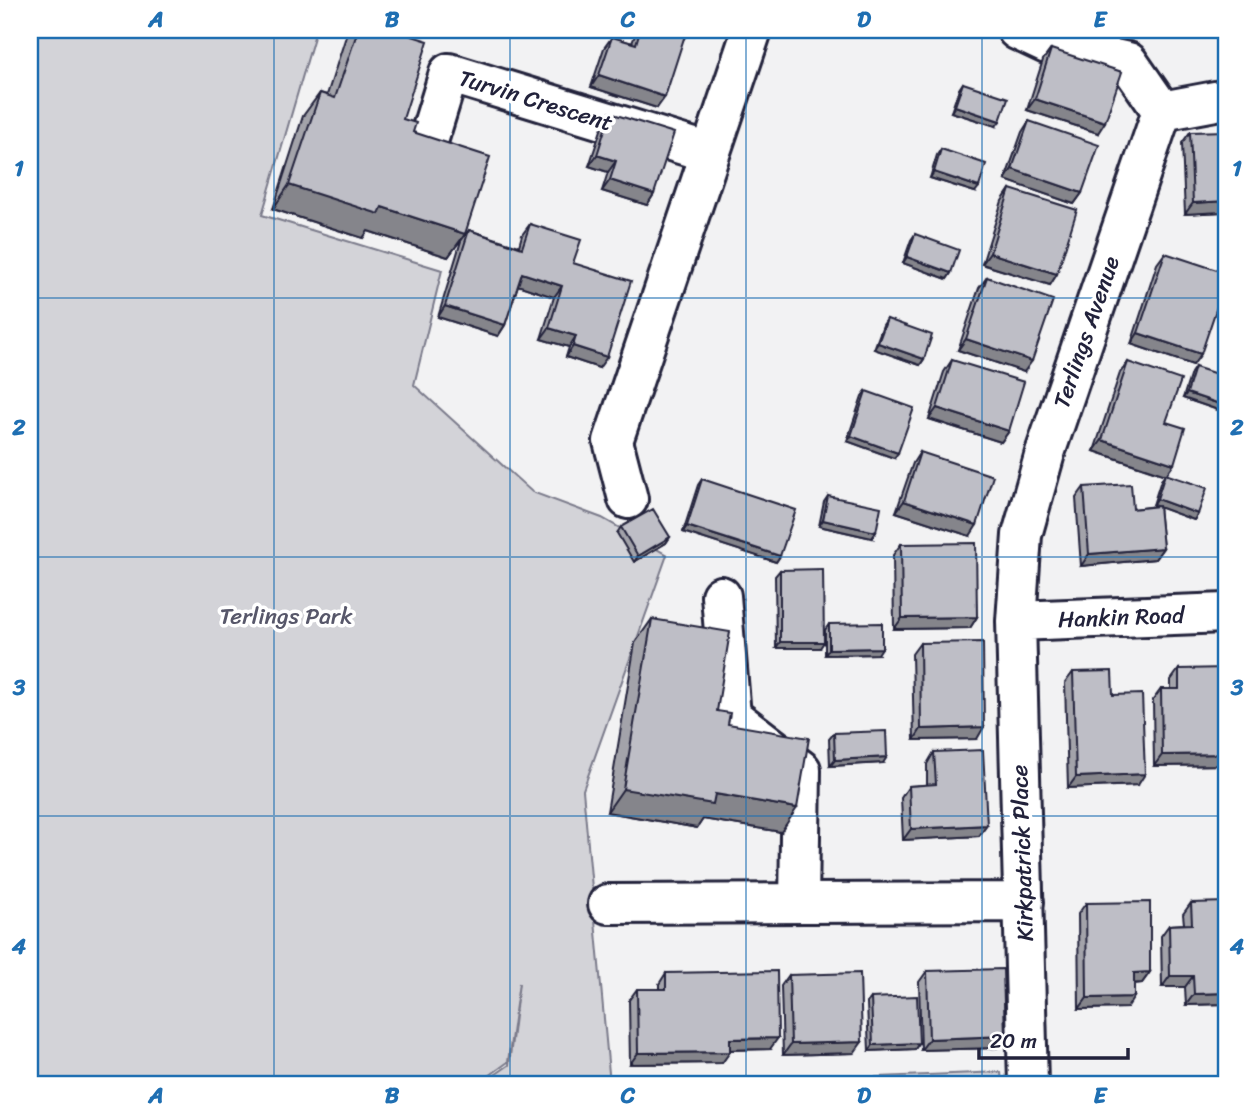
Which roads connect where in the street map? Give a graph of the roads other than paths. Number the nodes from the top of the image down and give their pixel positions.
1 (752, 30) edge
2 (1017, 30) edge
3 (1226, 99) edge
4 (1162, 111) junction
5 (710, 153) junction
6 (422, 161) edge
7 (628, 499) dead end
8 (721, 596) dead end
9 (1226, 613) edge
10 (1016, 621) junction
11 (1024, 902) junction
12 (799, 903) junction
13 (608, 904) dead end
14 (1028, 1084) edge

1 - 5 street
2 - 4 street
3 - 4 street
4 - 10 street, Terlings Avenue
5 - 6 street, Turvin Crescent
5 - 7 street
8 - 12 street
9 - 10 street, Hankin Road
10 - 11 street, Kirkpatrick Place
11 - 12 street
11 - 14 street, Kirkpatrick Place
12 - 13 street

